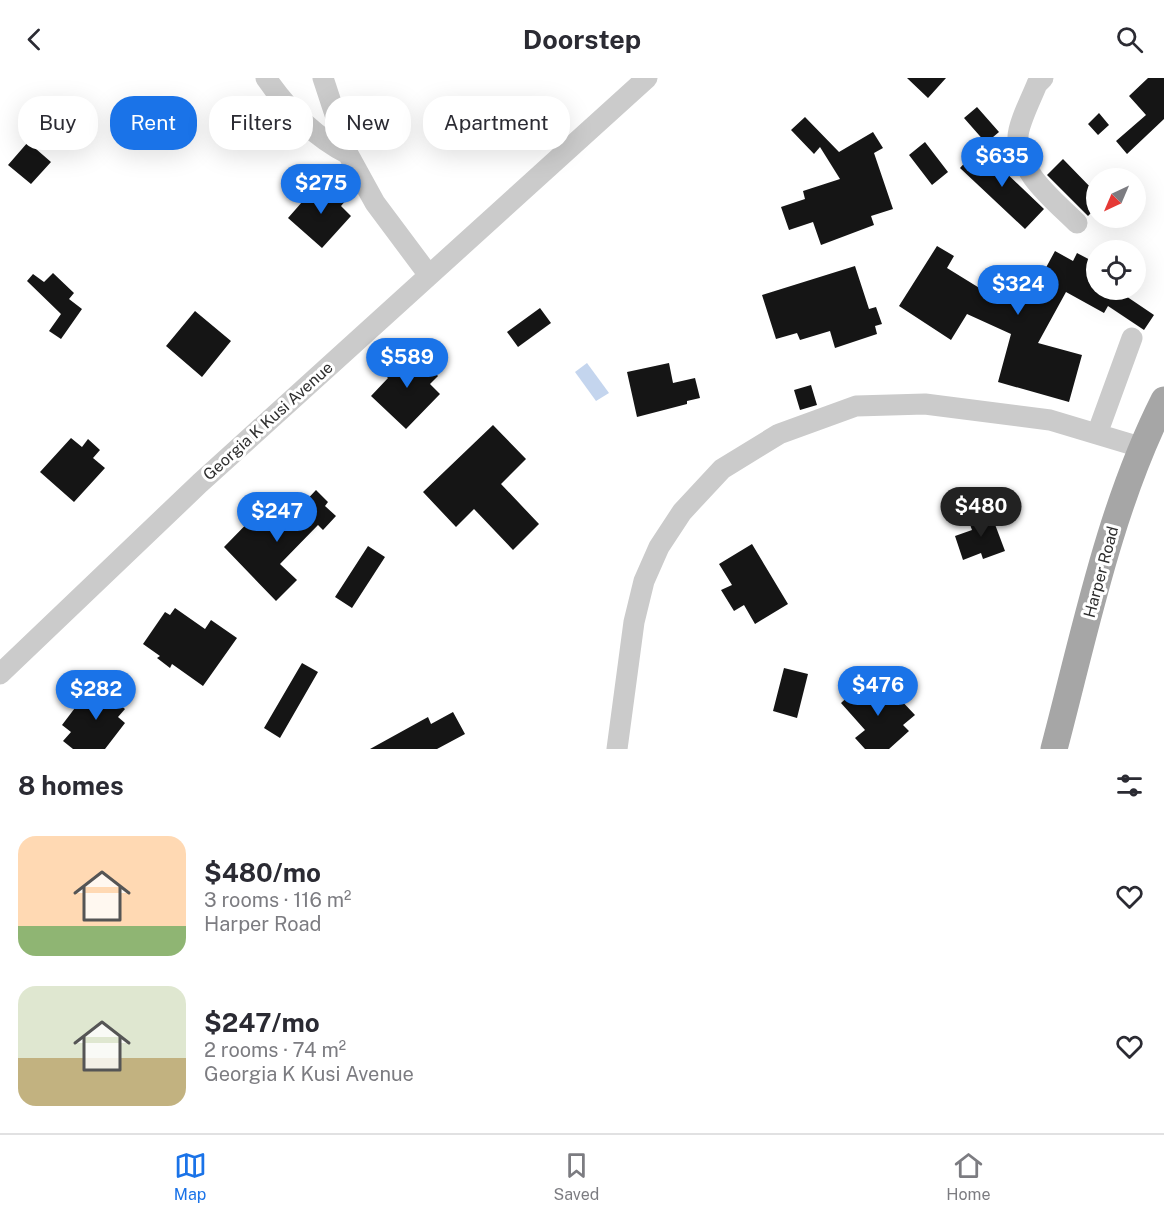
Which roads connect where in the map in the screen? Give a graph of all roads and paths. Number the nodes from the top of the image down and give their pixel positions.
1 (266, 78) edge
2 (323, 78) edge
3 (647, 78) edge
4 (1043, 78) edge
5 (348, 154) junction
6 (1077, 223) dead end
7 (428, 274) junction
8 (1132, 338) dead end
9 (1164, 400) edge
10 (1097, 434) junction
11 (1140, 447) junction
12 (0, 674) edge
13 (617, 749) edge
14 (1054, 749) edge

1 - 5 street
2 - 5 street
3 - 7 street, Georgia K Kusi Avenue
4 - 6 street
5 - 7 street
7 - 12 street, Georgia K Kusi Avenue
8 - 10 street
9 - 11 main road, Harper Road
10 - 11 street
10 - 13 street
11 - 14 main road, Harper Road

